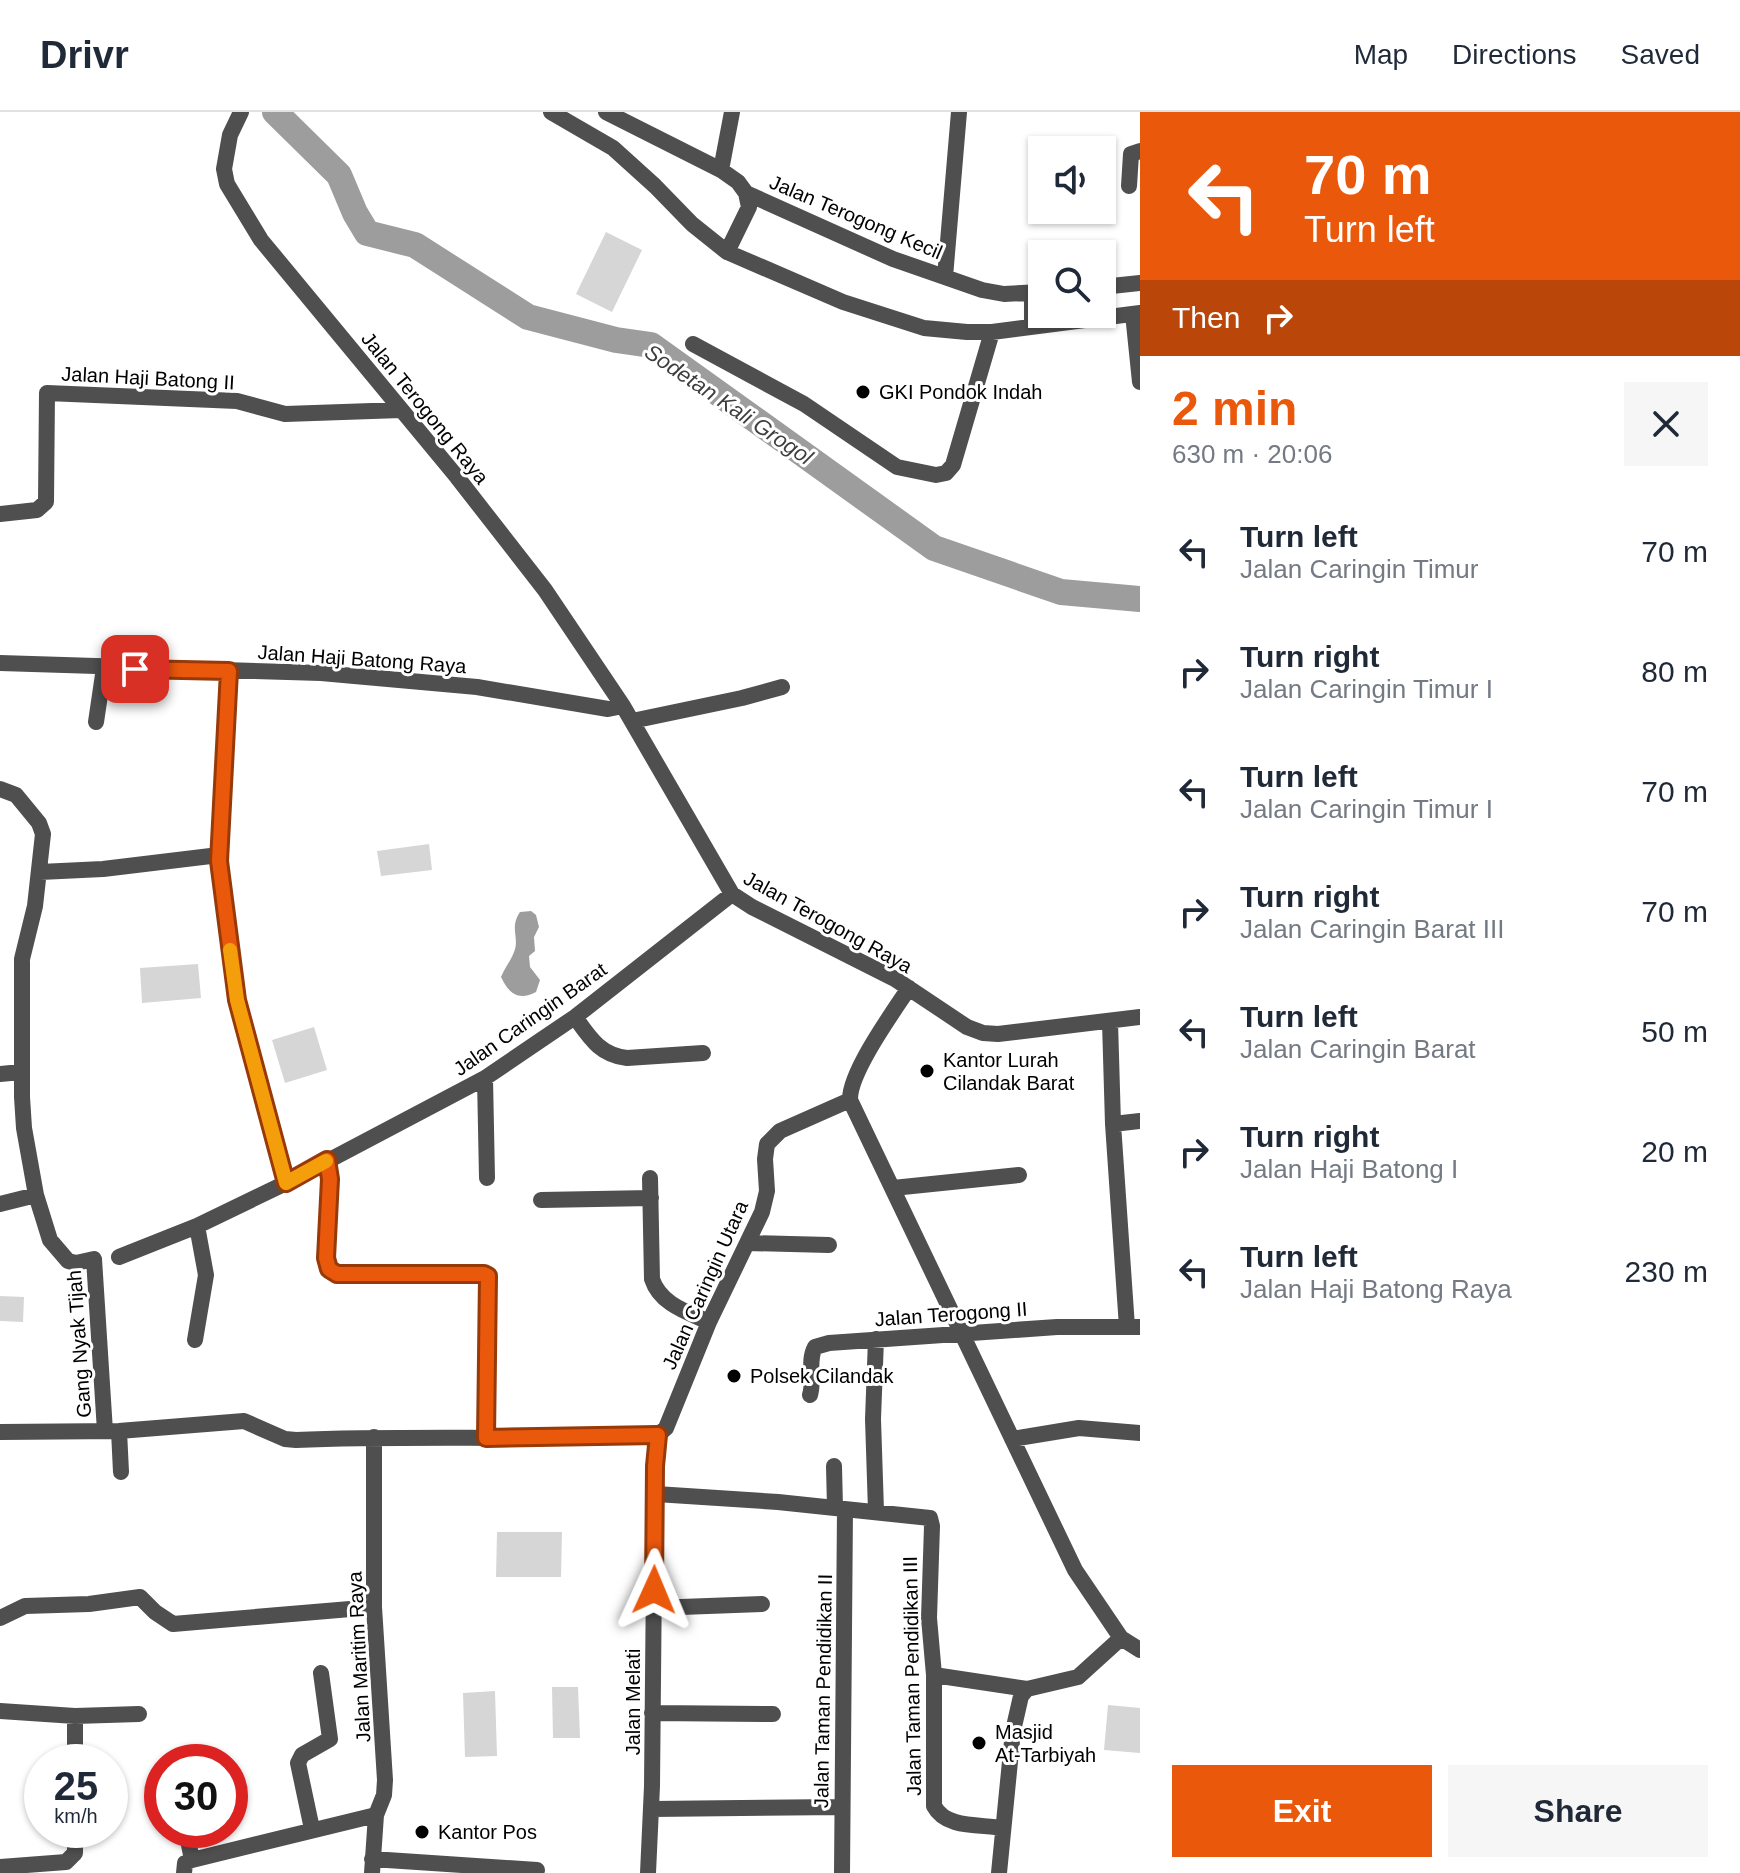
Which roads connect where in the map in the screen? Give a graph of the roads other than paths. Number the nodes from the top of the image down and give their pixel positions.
1 (241, 112) edge
2 (551, 112) edge
3 (606, 112) edge
4 (732, 112) edge
5 (959, 112) edge
6 (626, 117) edge
7 (613, 148) junction
8 (1140, 151) edge
9 (721, 170) junction
10 (1129, 186) dead end
11 (746, 193) junction
12 (727, 252) junction
13 (945, 277) junction
14 (1140, 283) edge
15 (1116, 286) edge
16 (1028, 293) edge
17 (1136, 314) edge
18 (1116, 316) edge
19 (1028, 327) edge
20 (992, 332) junction
21 (693, 344) dead end
22 (1140, 382) edge
23 (401, 410) junction
24 (0, 514) edge
25 (0, 663) edge
26 (104, 668) junction
27 (229, 671) junction
28 (782, 687) dead end
29 (628, 714) junction
30 (96, 722) dead end
31 (0, 789) edge
32 (219, 855) junction
33 (40, 872) junction
34 (732, 894) junction
35 (909, 988) junction
36 (575, 1017) junction
37 (1140, 1017) edge
38 (1110, 1022) junction
39 (703, 1053) dead end
40 (21, 1072) junction
41 (0, 1074) edge
42 (485, 1078) junction
43 (850, 1100) junction
44 (1140, 1121) edge
45 (1113, 1124) junction
46 (327, 1160) junction
47 (1019, 1175) dead end
48 (487, 1178) dead end
49 (650, 1178) dead end
50 (286, 1183) junction
51 (893, 1188) junction
52 (36, 1195) junction
53 (651, 1198) junction
54 (541, 1200) dead end
55 (0, 1204) edge
56 (197, 1226) junction
57 (747, 1243) junction
58 (829, 1245) dead end
59 (119, 1257) dead end
60 (709, 1322) junction
61 (1134, 1327) edge
62 (964, 1335) junction
63 (876, 1339) junction
64 (195, 1340) dead end
65 (810, 1395) dead end
66 (112, 1431) junction
67 (0, 1432) edge
68 (1140, 1433) edge
69 (658, 1435) junction
70 (374, 1437) junction
71 (486, 1438) junction
72 (1012, 1439) junction
73 (834, 1466) dead end
74 (121, 1472) dead end
75 (656, 1494) junction
76 (840, 1508) junction
77 (876, 1511) junction
78 (762, 1604) dead end
79 (374, 1607) junction
80 (654, 1608) junction
81 (0, 1618) edge
82 (1121, 1638) junction
83 (1140, 1650) edge
84 (321, 1673) dead end
85 (934, 1675) junction
86 (1027, 1689) junction
87 (0, 1711) edge
88 (652, 1713) junction
89 (139, 1714) dead end
90 (773, 1714) dead end
91 (75, 1716) junction
92 (75, 1744) edge
93 (842, 1807) junction
94 (652, 1809) junction
95 (376, 1815) junction
96 (1003, 1828) junction
97 (312, 1829) junction
98 (75, 1848) edge
99 (188, 1866) edge
100 (372, 1866) edge
101 (0, 1867) edge
102 (537, 1870) dead end
103 (648, 1873) edge
104 (842, 1873) edge
105 (999, 1873) edge

1 - 23 street, Jalan Terogong Raya
2 - 7 street
3 - 6 street, Jalan Terogong Kecil
4 - 9 street
5 - 13 street
6 - 7 street
6 - 9 street, Jalan Terogong Kecil
7 - 12 street
8 - 10 street
9 - 11 street, Jalan Terogong Kecil
11 - 12 street
11 - 13 street, Jalan Terogong Kecil
12 - 20 street
13 - 16 street, Jalan Terogong Kecil
14 - 15 street
17 - 18 street
17 - 22 street
19 - 20 street
20 - 21 street
23 - 24 street, Jalan Haji Batong II
23 - 29 street, Jalan Terogong Raya
25 - 26 street, Jalan Haji Batong Raya
26 - 27 street, Jalan Haji Batong Raya
26 - 30 street
27 - 29 street, Jalan Haji Batong Raya
27 - 32 street
28 - 29 street, Jalan Haji Batong Raya
29 - 34 street, Jalan Terogong Raya
31 - 33 street, Gang Nyak Tijah
32 - 33 street
32 - 50 street
33 - 40 street, Gang Nyak Tijah
34 - 35 street, Jalan Terogong Raya
34 - 36 street, Jalan Caringin Barat
35 - 38 street
35 - 43 street, Jalan Terogong Raya
36 - 39 street
36 - 42 street, Jalan Caringin Barat
37 - 38 street
38 - 45 street
40 - 41 street
40 - 52 street, Gang Nyak Tijah
42 - 46 street, Jalan Caringin Barat
42 - 48 street
43 - 51 street
43 - 57 street, Jalan Caringin Utara
44 - 45 street
45 - 61 street
46 - 50 street, Jalan Caringin Barat
46 - 71 street
47 - 51 street
49 - 53 street
50 - 56 street, Jalan Caringin Barat
51 - 62 street
52 - 55 street
52 - 66 street, Gang Nyak Tijah
53 - 54 street
53 - 60 street
56 - 59 street, Jalan Caringin Barat
56 - 64 street
57 - 58 street
57 - 60 street, Jalan Caringin Utara
60 - 69 street, Jalan Caringin Utara
61 - 62 street, Jalan Terogong II
62 - 63 street, Jalan Terogong II
62 - 72 street
63 - 65 street, Jalan Terogong II
63 - 77 street
66 - 67 street
66 - 70 street
66 - 74 street
68 - 72 street
69 - 71 street
69 - 75 street, Jalan Melati
70 - 71 street
70 - 79 street, Jalan Maritim Raya
72 - 82 street
73 - 76 street, Jalan Taman Pendidikan II
75 - 76 street
75 - 80 street, Jalan Melati
76 - 77 street
76 - 93 street, Jalan Taman Pendidikan II
77 - 85 street, Jalan Taman Pendidikan III
78 - 80 street
79 - 81 street
79 - 95 street, Jalan Maritim Raya
80 - 88 street, Jalan Melati
82 - 83 street
82 - 86 street
84 - 97 street
85 - 86 street
85 - 96 street, Jalan Taman Pendidikan III
86 - 96 street
87 - 91 street
88 - 90 street
88 - 94 street, Jalan Melati
89 - 91 street
91 - 92 street
93 - 94 street
93 - 104 street, Jalan Taman Pendidikan II
94 - 103 street, Jalan Melati
95 - 97 street
95 - 100 street, Jalan Maritim Raya
96 - 105 street
97 - 99 street
98 - 101 street
100 - 102 street

